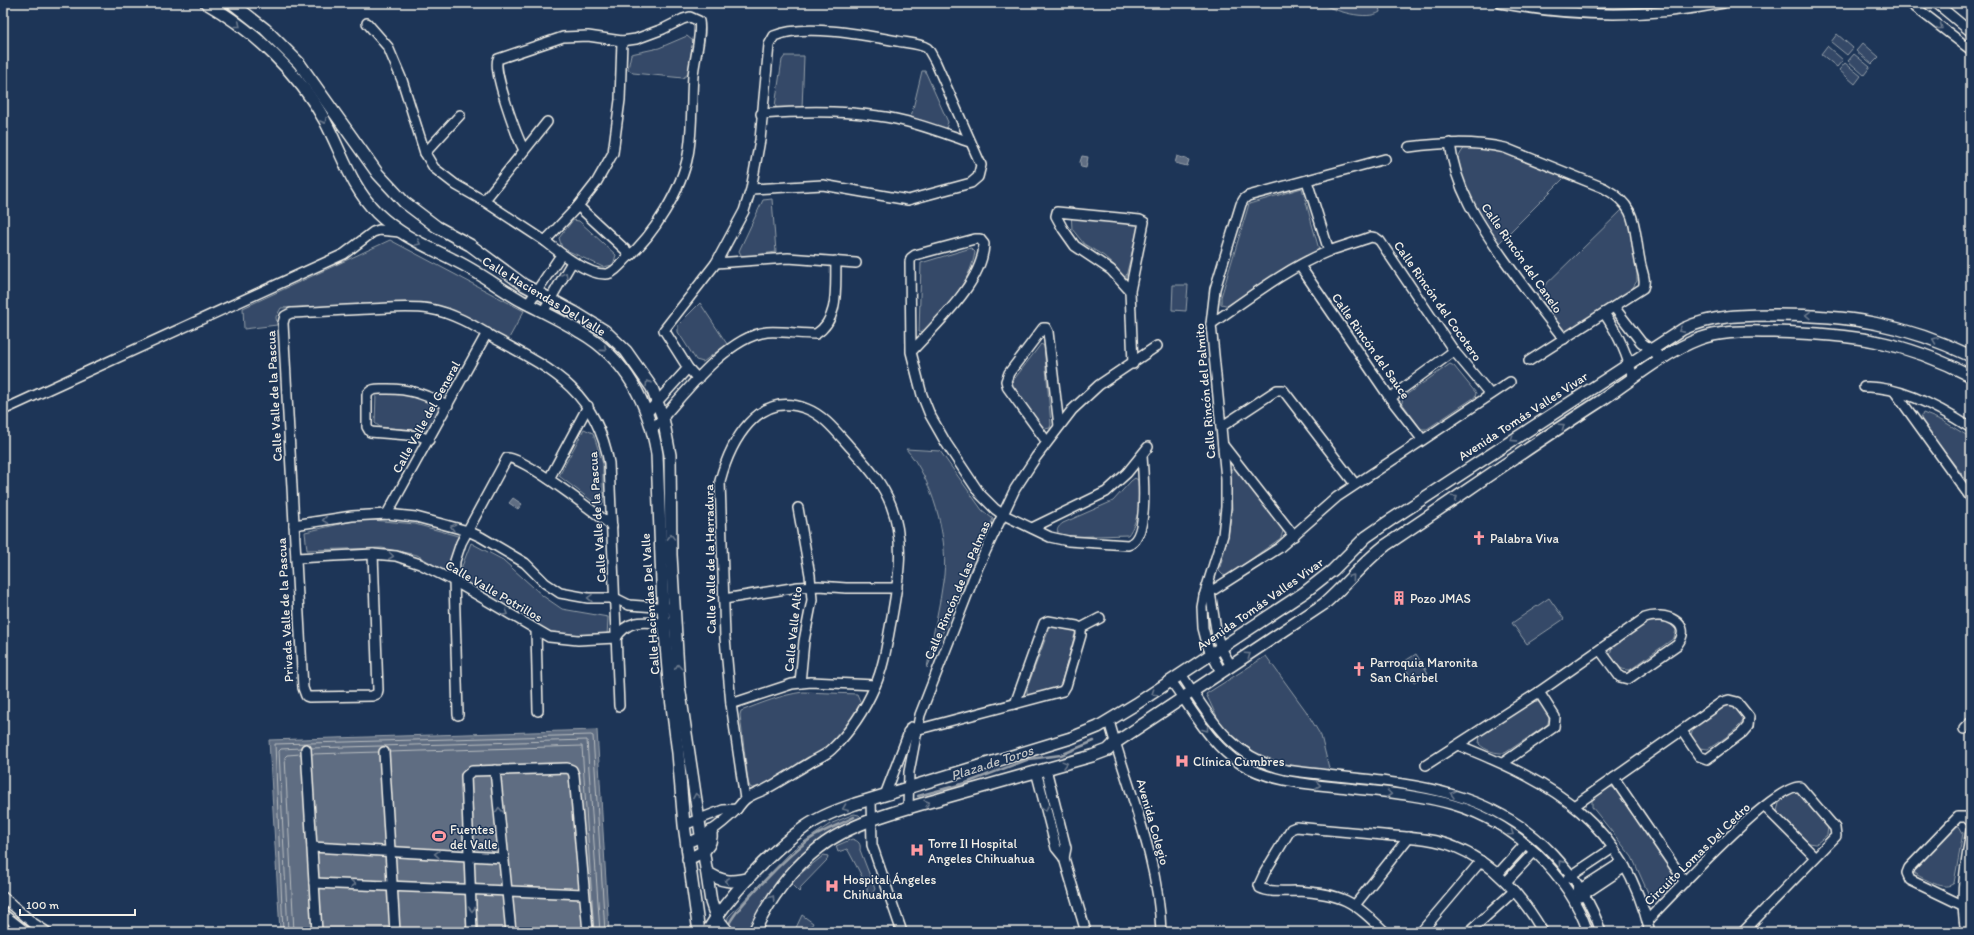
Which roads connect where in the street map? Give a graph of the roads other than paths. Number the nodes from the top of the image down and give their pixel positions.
1 (206, 3) edge
2 (232, 3) edge
3 (1500, 3) edge
4 (1723, 3) edge
5 (1910, 3) edge
6 (1936, 3) edge
7 (367, 23) dead end
8 (1971, 32) edge
9 (622, 42) junction
10 (1971, 50) edge
11 (761, 114) junction
12 (460, 116) dead end
13 (547, 122) dead end
14 (970, 142) junction
15 (1450, 143) junction
16 (1409, 147) dead end
17 (524, 150) junction
18 (425, 153) junction
19 (1385, 159) dead end
20 (1307, 181) junction
21 (751, 189) junction
22 (484, 201) junction
23 (578, 206) junction
24 (400, 232) junction
25 (545, 241) junction
26 (1329, 251) junction
27 (561, 254) junction
28 (631, 255) junction
29 (836, 261) junction
30 (572, 262) junction
31 (716, 263) junction
32 (856, 263) dead end
33 (1300, 266) junction
34 (1130, 291) junction
35 (536, 292) junction
36 (551, 300) junction
37 (528, 304) junction
38 (1614, 307) junction
39 (544, 312) junction
40 (1604, 313) junction
41 (1211, 324) junction
42 (486, 333) junction
43 (1633, 333) junction
44 (1564, 339) junction
45 (1622, 342) junction
46 (1158, 346) dead end
47 (1650, 349) junction
48 (1454, 350) junction
49 (911, 352) junction
50 (1971, 356) edge
51 (1663, 359) junction
52 (1529, 361) dead end
53 (1630, 363) junction
54 (1133, 364) junction
55 (688, 368) junction
56 (1971, 376) edge
57 (698, 379) junction
58 (1633, 379) junction
59 (1510, 382) dead end
60 (1864, 387) dead end
61 (1895, 392) junction
62 (1490, 394) junction
63 (1390, 398) junction
64 (657, 401) junction
65 (448, 405) junction
66 (588, 406) junction
67 (3, 410) edge
68 (647, 413) junction
69 (663, 418) junction
70 (1059, 426) junction
71 (1221, 427) junction
72 (1971, 428) edge
73 (652, 430) junction
74 (1422, 439) junction
75 (429, 440) junction
76 (1047, 442) junction
77 (1223, 445) junction
78 (1148, 447) dead end
79 (1142, 456) junction
80 (549, 479) junction
81 (1355, 484) junction
82 (1971, 498) edge
83 (798, 508) dead end
84 (387, 514) junction
85 (1002, 514) junction
86 (294, 525) junction
87 (612, 526) junction
88 (1032, 528) junction
89 (468, 531) junction
90 (1294, 536) junction
91 (373, 554) junction
92 (296, 558) junction
93 (454, 581) junction
94 (811, 586) junction
95 (897, 588) junction
96 (1207, 591) junction
97 (615, 598) junction
98 (724, 599) junction
99 (669, 608) junction
100 (1100, 618) dead end
101 (669, 624) junction
102 (1214, 625) junction
103 (1081, 628) junction
104 (1203, 628) junction
105 (536, 631) junction
106 (616, 638) junction
107 (1221, 648) junction
108 (1600, 650) junction
109 (1211, 655) junction
110 (1231, 666) junction
111 (1221, 672) junction
112 (1176, 678) junction
113 (800, 682) junction
114 (875, 685) junction
115 (1539, 692) junction
116 (1188, 695) junction
117 (731, 704) junction
118 (1015, 704) junction
119 (619, 706) dead end
120 (538, 711) dead end
121 (458, 715) dead end
122 (1109, 720) junction
123 (913, 731) junction
124 (1682, 731) junction
125 (1115, 743) junction
126 (1458, 745) junction
127 (306, 749) dead end
128 (384, 752) dead end
129 (898, 760) junction
130 (1503, 763) junction
131 (910, 764) junction
132 (1426, 765) dead end
133 (496, 770) junction
134 (1041, 770) junction
135 (1614, 778) junction
136 (908, 787) junction
137 (885, 794) junction
138 (745, 799) junction
139 (871, 799) junction
140 (1574, 806) junction
141 (1765, 807) junction
142 (908, 808) junction
143 (737, 809) junction
144 (704, 818) junction
145 (872, 821) junction
146 (1971, 822) edge
147 (684, 825) junction
148 (1971, 830) edge
149 (711, 831) junction
150 (1409, 837) junction
151 (702, 838) junction
152 (686, 843) junction
153 (1525, 844) junction
154 (312, 847) junction
155 (1615, 850) junction
156 (390, 852) junction
157 (704, 852) junction
158 (1534, 852) junction
159 (470, 856) junction
160 (1815, 857) junction
161 (503, 858) junction
162 (688, 860) junction
163 (1481, 861) junction
164 (1597, 862) junction
165 (1623, 864) junction
166 (707, 872) junction
167 (1498, 874) junction
168 (1605, 876) junction
169 (749, 878) junction
170 (1574, 878) junction
171 (1506, 882) junction
172 (1685, 882) junction
173 (314, 883) junction
174 (392, 886) junction
175 (472, 889) junction
176 (507, 891) junction
177 (1514, 891) junction
178 (1568, 891) junction
179 (1583, 891) junction
180 (584, 894) junction
181 (3, 897) edge
182 (1355, 905) junction
183 (1962, 905) junction
184 (3, 914) edge
185 (716, 917) junction
186 (1647, 921) junction
187 (26, 932) edge
188 (46, 932) edge
189 (317, 932) edge
190 (395, 932) edge
191 (472, 932) edge
192 (511, 932) edge
193 (588, 932) edge
194 (699, 932) edge
195 (707, 932) edge
196 (728, 932) edge
197 (754, 932) edge
198 (902, 932) edge
199 (1086, 932) edge
200 (1161, 932) edge
201 (1385, 932) edge
202 (1421, 932) edge
203 (1469, 932) edge
204 (1542, 932) edge
205 (1588, 932) edge
206 (1601, 932) edge
207 (1650, 932) edge
208 (1743, 932) edge
209 (1966, 932) edge

1 -> 24 main road, Calle Haciendas Del Valle
2 - 35 main road, Calle Haciendas Del Valle
3 - 4 street
5 -> 10 street
6 - 8 street
7 - 18 street
9 - 17 street
9 - 23 street
9 - 28 street
11 - 14 street
11 - 14 street
11 - 21 street
12 - 18 street
13 - 17 street
14 - 21 street
15 - 16 street
15 - 38 street
15 - 44 street, Calle Rincón del Canelo
17 - 22 street
18 - 22 street
19 - 20 street, Calle Rincón del Palmito
20 - 26 street
20 - 41 street, Calle Rincón del Palmito
21 - 31 street
22 - 25 street
23 - 25 street
23 - 28 street
24 -> 37 main road, Calle Haciendas Del Valle
24 - 67 street
25 - 27 street
26 - 33 street, Calle Rincón del Cocotero
26 - 48 street, Calle Rincón del Cocotero
27 - 30 street
27 - 35 street
28 - 30 street
29 - 31 street
29 - 32 street
29 - 57 street
36 -> 30 street
31 - 55 street
33 - 41 street, Calle Rincón del Cocotero
33 - 63 street, Calle Rincón del Sauce
34 - 34 street
34 - 54 street
35 - 36 main road, Calle Haciendas Del Valle
35 - 37 street
36 - 39 street
64 -> 36 main road, Calle Haciendas Del Valle
37 - 39 main road, Calle Haciendas Del Valle
38 - 40 street
38 - 43 street
39 -> 68 main road, Calle Haciendas Del Valle
40 - 44 street
40 - 45 street
41 - 71 street, Calle Rincón del Palmito
42 - 65 street, Calle Valle del General
42 - 66 street, Calle Valle de la Pascua
42 - 86 street, Calle Valle de la Pascua
43 - 45 street
43 - 47 street
44 - 52 street
45 - 53 street
46 - 54 street, Calle Rincón de las Palmas
50 -> 47 main road, Avenida Tomás Valles Vivar
47 - 51 street
47 - 53 main road, Avenida Tomás Valles Vivar
48 - 62 street, Calle Rincón del Cocotero
48 - 63 street
49 - 49 street
49 - 85 street
51 - 56 main road
51 - 58 main road
53 - 58 street
53 -> 107 main road, Avenida Tomás Valles Vivar
54 - 70 street, Calle Rincón de las Palmas
55 - 57 street
55 - 64 street
57 - 69 street
110 -> 58 main road
59 - 62 street
60 - 61 street
61 - 72 street
61 - 82 street
62 - 74 street
63 - 74 street, Calle Rincón del Sauce
64 - 68 street
64 - 69 main road, Calle Haciendas Del Valle
65 - 75 street, Calle Valle del General
65 - 75 street
66 - 80 street
66 - 87 street, Calle Valle de la Pascua
68 - 73 main road, Calle Haciendas Del Valle
69 - 73 street
99 -> 69 main road, Calle Haciendas Del Valle
70 - 76 street, Calle Rincón de las Palmas
70 - 76 street
71 - 77 street, Calle Rincón del Palmito
71 - 81 street
73 - 99 main road, Calle Haciendas Del Valle
74 - 81 street
75 - 84 street, Calle Valle del General
76 - 85 street, Calle Rincón de las Palmas
77 - 90 street
77 - 96 street, Calle Rincón del Palmito
78 - 79 street
79 - 88 street
79 - 88 street
80 - 87 street
80 - 89 street
81 - 90 street
83 - 94 street, Calle Valle Alto
84 -> 86 street
89 -> 84 street
85 - 88 street
85 - 123 street, Calle Rincón de las Palmas
86 - 92 street, Privada Valle de la Pascua
87 - 97 street, Calle Valle de la Pascua
89 - 93 street
97 -> 89 street
90 - 96 street
91 - 92 street, Calle Valle Potrillos
91 - 92 street, Privada Valle de la Pascua
91 -> 93 street, Calle Valle Potrillos
93 -> 105 street, Calle Valle Potrillos
93 - 121 street
94 - 95 street
94 - 98 street
94 - 113 street, Calle Valle Alto
95 - 98 street, Calle Valle de la Herradura
95 - 114 street, Calle Valle de la Herradura
96 - 102 street, Calle Rincón del Palmito
96 - 104 street, Calle Rincón del Palmito
97 - 99 street
97 - 106 street
98 - 117 street, Calle Valle de la Herradura
99 - 101 main road, Calle Haciendas Del Valle
100 - 103 street
101 - 106 street
144 -> 101 main road, Calle Haciendas Del Valle
101 - 147 main road, Calle Haciendas Del Valle
102 - 104 street
102 - 107 street, Calle Rincón del Palmito
103 - 118 street
103 - 118 street
104 - 109 street, Calle Rincón del Palmito
105 - 106 street, Calle Valle Potrillos
105 - 120 street
106 - 119 street
107 - 109 main road, Avenida Tomás Valles Vivar
107 - 110 street, Calle Rincón del Palmito
108 - 108 street
108 - 115 street
109 - 111 street, Calle Rincón del Palmito
109 - 112 main road, Avenida Tomás Valles Vivar
110 - 111 main road
111 - 116 main road
112 - 116 street
112 -> 122 main road, Avenida Tomás Valles Vivar
113 - 114 street
113 - 117 street
114 - 138 street, Calle Valle de la Herradura
115 - 126 street
115 - 130 street
116 - 125 main road
116 -> 153 street
170 -> 116 street
117 - 138 street, Calle Valle de la Herradura
118 - 123 street
122 - 125 street, Avenida Colegio
122 - 136 main road, Avenida Tomás Valles Vivar
123 - 129 street
123 - 131 street
124 - 124 street
124 - 135 street
134 -> 125 main road
125 - 200 street, Avenida Colegio
126 - 130 street, Circuito Lomas Del Cedro
126 - 132 street
127 - 154 street
128 - 156 street
129 - 131 street
129 - 137 street
130 - 140 street, Circuito Lomas Del Cedro
131 - 136 street
133 - 159 street
161 -> 133 street
133 - 180 street
142 -> 134 main road
134 - 199 street
135 - 140 street
135 - 172 street
136 - 137 main road, Avenida Tomás Valles Vivar
136 - 142 street
137 - 139 main road, Avenida Tomás Valles Vivar
138 - 143 street, Calle Valle de la Herradura
139 - 145 street
139 -> 169 main road, Avenida Tomás Valles Vivar
140 - 155 street, Circuito Lomas Del Cedro
141 - 160 street, Circuito Lomas Del Cedro
141 - 160 street, Circuito Lomas Del Cedro
141 - 172 street, Circuito Lomas Del Cedro
142 - 145 main road
143 - 144 street
143 - 149 street, Calle Valle de la Herradura
144 - 147 street
144 - 149 street
144 - 151 main road, Calle Haciendas Del Valle
197 -> 145 main road
145 - 198 street
146 - 183 street
147 - 152 main road, Calle Haciendas Del Valle
148 - 183 street
149 - 151 street, Calle Valle de la Herradura
149 - 157 main road
150 - 163 street
150 - 182 street
150 - 182 street
151 - 152 street, Calle Valle de la Herradura
151 - 157 main road, Calle Haciendas Del Valle
152 - 162 main road, Calle Haciendas Del Valle
153 - 158 street
153 - 167 street
154 - 156 street
154 - 173 street
155 - 164 street
155 - 165 street, Circuito Lomas Del Cedro
159 -> 156 street
156 - 174 street
157 - 162 main road
157 - 166 main road, Calle Haciendas Del Valle
158 - 171 street
158 - 178 street
159 - 161 street
159 - 175 street
160 - 208 street, Circuito Lomas Del Cedro
161 - 176 street
162 - 194 main road, Calle Haciendas Del Valle
163 - 167 street
163 - 202 street
164 - 168 street
164 - 170 street
165 - 168 street
165 - 186 street, Circuito Lomas Del Cedro
169 -> 166 main road
166 - 185 main road, Calle Haciendas Del Valle
167 - 171 street
168 - 179 street
169 - 185 main road, Avenida Tomás Valles Vivar
170 - 178 street
170 - 179 street
171 - 177 street
172 - 186 street, Circuito Lomas Del Cedro
173 -> 174 street
173 - 189 street
174 - 175 street
174 - 190 street
175 - 176 street
175 -> 191 street
176 - 180 street
176 - 192 street
177 - 203 street
177 - 204 street
178 - 179 street
178 - 205 street
179 - 206 street
180 - 193 street
181 - 188 street
182 - 201 street
183 - 209 street
184 - 187 street
185 - 195 main road, Avenida Tomás Valles Vivar
185 - 196 main road
186 - 207 street, Circuito Lomas Del Cedro

